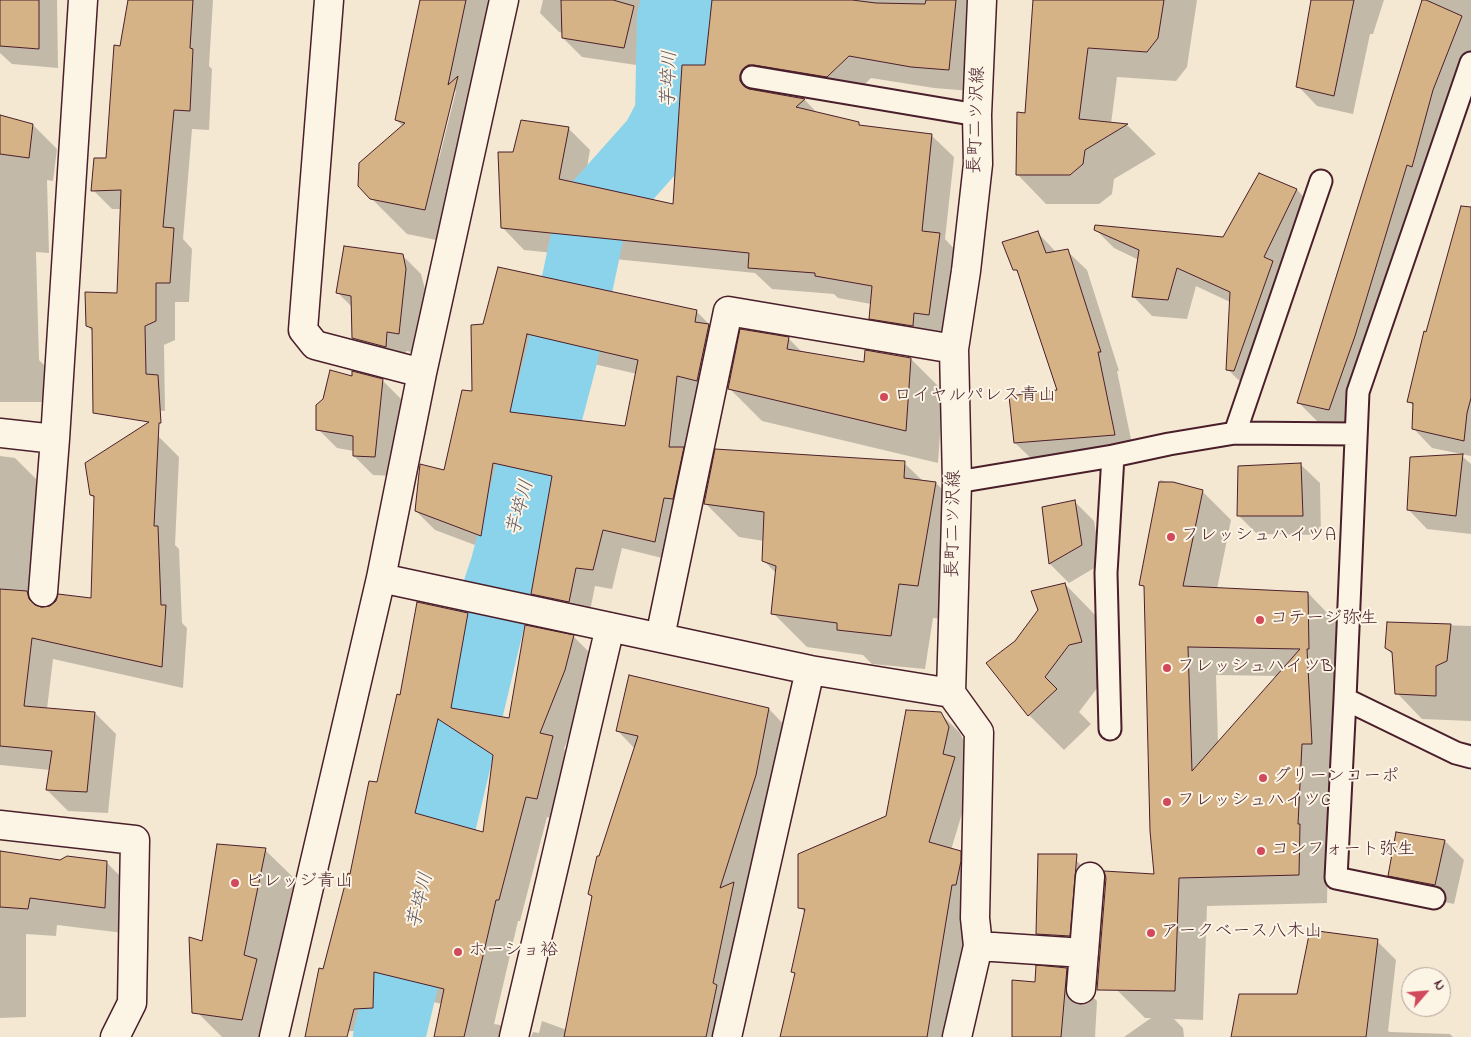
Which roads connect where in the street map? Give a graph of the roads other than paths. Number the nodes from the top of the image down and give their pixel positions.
1 (82, 0) edge
2 (329, 0) edge
3 (504, 0) edge
4 (982, 0) edge
5 (1471, 63) edge
6 (752, 77) dead end
7 (977, 115) junction
8 (1321, 180) dead end
9 (954, 349) junction
10 (422, 373) junction
11 (0, 433) edge
12 (1235, 433) junction
13 (1356, 434) junction
14 (55, 439) junction
15 (1113, 456) junction
16 (957, 482) junction
17 (381, 578) junction
18 (43, 592) dead end
19 (610, 628) junction
20 (660, 636) junction
21 (810, 670) junction
22 (951, 693) junction
23 (1346, 699) junction
24 (1110, 729) dead end
25 (1471, 757) edge
26 (0, 825) edge
27 (1090, 877) dead end
28 (1434, 898) dead end
29 (978, 946) junction
30 (1084, 953) junction
31 (1081, 989) dead end
32 (115, 1037) edge
33 (274, 1037) edge
34 (514, 1037) edge
35 (727, 1037) edge
36 (957, 1037) edge

1 - 14 street
2 - 10 street
3 - 10 street
4 - 7 street, 長町二ツ沢線
5 - 13 lane
6 - 7 lane
7 - 9 street, 長町二ツ沢線
8 - 12 lane
9 - 16 street, 長町二ツ沢線
9 - 20 street
10 - 17 street
11 - 14 street
12 - 13 lane
12 - 15 lane
13 - 23 lane
14 - 18 street
15 - 16 lane
15 - 24 lane
16 - 22 street, 長町二ツ沢線
17 - 19 street
17 - 33 street
19 - 20 street
19 - 34 street
20 - 21 street
21 - 22 street
21 - 35 street
22 - 29 street
23 - 25 lane
23 - 28 lane
26 - 32 street
27 - 30 street
29 - 30 street
29 - 36 street
30 - 31 street

